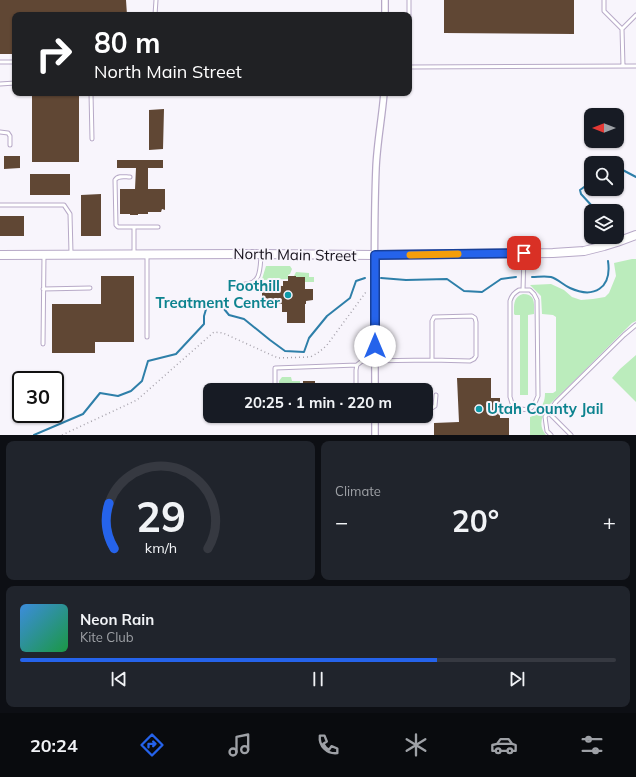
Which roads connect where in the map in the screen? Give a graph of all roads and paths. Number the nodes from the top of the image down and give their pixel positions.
1 (156, 0) edge
2 (384, 0) edge
3 (410, 0) edge
4 (604, 0) edge
5 (155, 12) edge
6 (384, 12) edge
7 (410, 12) edge
8 (636, 15) edge
9 (622, 29) junction
10 (0, 62) edge
11 (12, 62) edge
12 (623, 66) junction
13 (636, 66) edge
14 (412, 67) edge
15 (12, 83) edge
16 (0, 84) edge
17 (91, 96) edge
18 (384, 96) edge
19 (0, 132) edge
20 (92, 139) dead end
21 (10, 145) dead end
22 (130, 177) dead end
23 (0, 206) edge
24 (134, 227) junction
25 (158, 227) dead end
26 (636, 234) edge
27 (524, 253) junction
28 (134, 254) junction
29 (147, 254) junction
30 (261, 254) junction
31 (0, 255) edge
32 (44, 255) junction
33 (71, 255) junction
34 (375, 255) junction
35 (245, 284) dead end
36 (90, 288) dead end
37 (44, 289) junction
38 (523, 290) junction
39 (366, 292) dead end
40 (636, 325) edge
41 (147, 337) dead end
42 (43, 344) dead end
43 (375, 360) junction
44 (432, 360) junction
45 (357, 365) junction
46 (275, 383) edge
47 (356, 383) edge
48 (375, 383) edge
49 (436, 394) dead end
50 (433, 407) edge
51 (549, 412) junction
52 (375, 423) edge
53 (62, 435) edge
54 (375, 435) edge
55 (551, 435) edge
56 (571, 435) edge

1 - 5 lane
2 - 6 street
3 - 7 lane
4 - 9 lane
8 - 9 lane
9 - 12 lane
10 - 11 lane
12 - 13 lane
12 - 14 lane
15 - 16 lane
17 - 20 lane
18 - 34 street
19 - 21 lane
22 - 24 lane
23 - 33 lane
24 - 25 lane
24 - 28 lane
26 - 27 street, North Main Street
27 - 34 street, North Main Street
27 - 38 lane
28 - 29 street, North Main Street
28 - 33 street, North Main Street
29 - 30 street, North Main Street
29 - 41 lane
30 - 34 street, North Main Street
30 - 35 lane
31 - 32 street, North Main Street
32 - 33 street, North Main Street
32 - 37 lane
34 - 43 street
36 - 37 lane
37 - 42 lane
38 - 38 lane
39 - 53 path
40 - 51 lane
43 - 44 lane
43 - 45 lane
43 - 48 street
44 - 44 lane
45 - 46 lane
45 - 47 lane
49 - 50 lane
51 - 55 lane
51 - 56 lane
52 - 54 street

